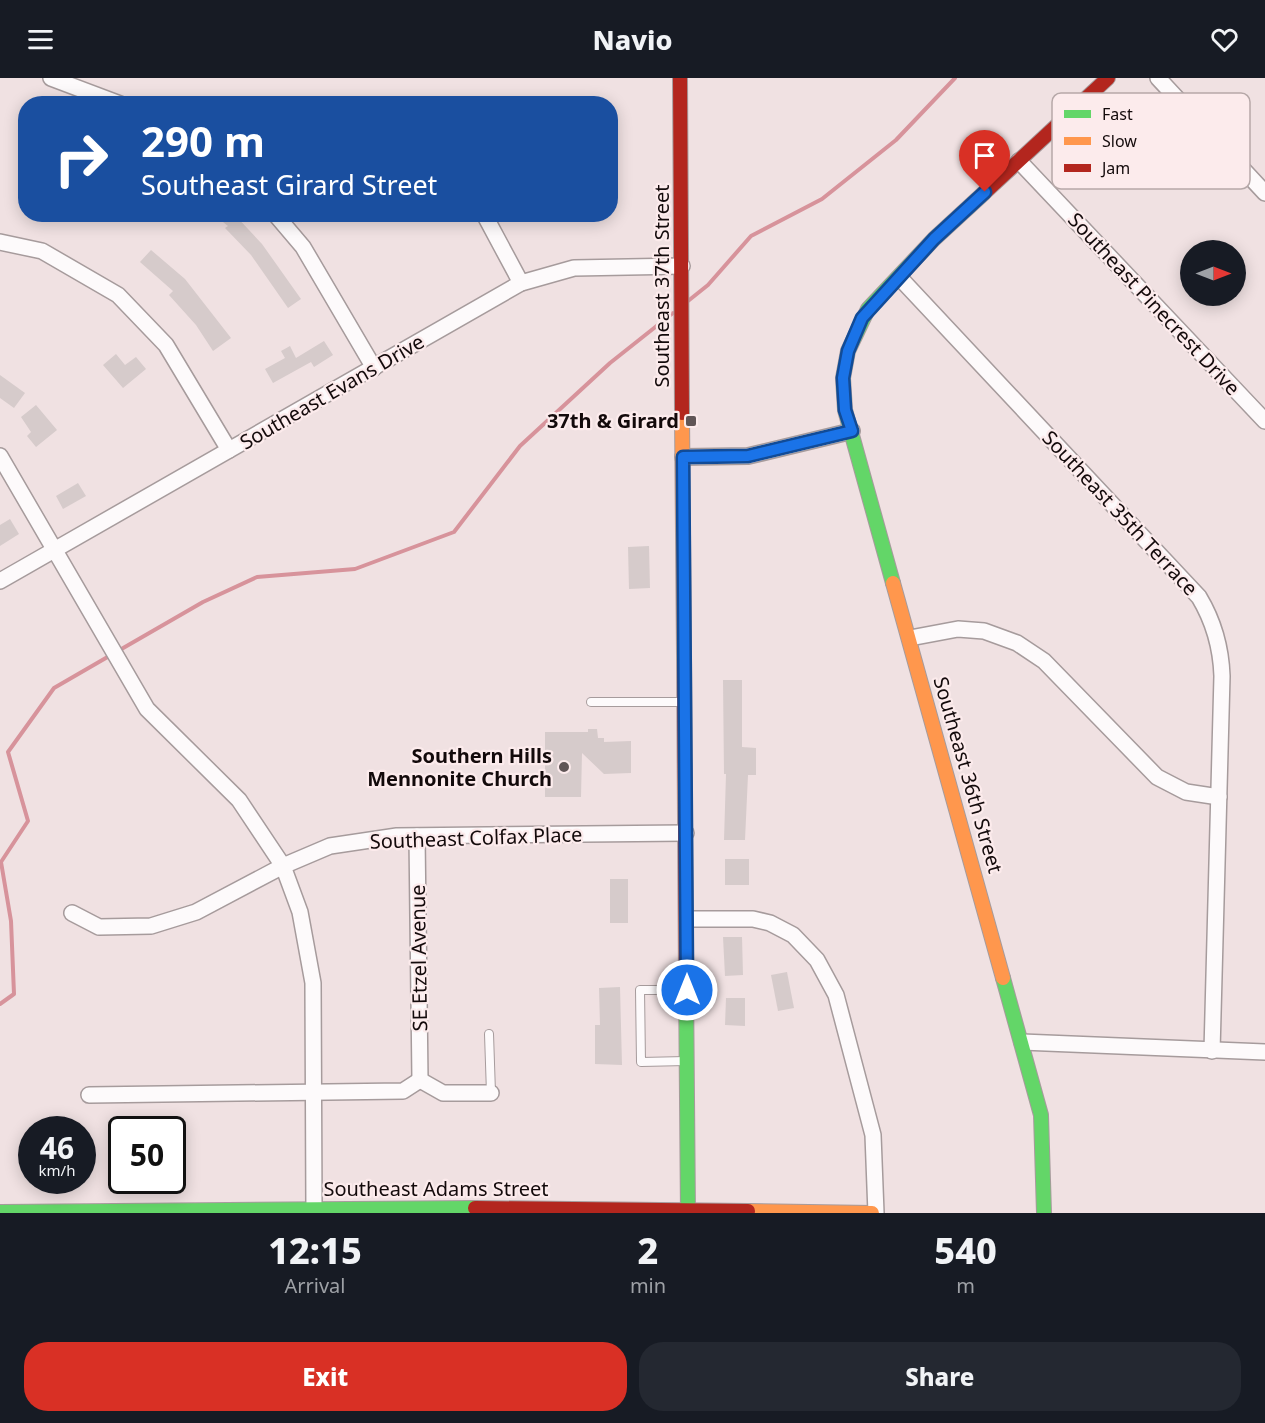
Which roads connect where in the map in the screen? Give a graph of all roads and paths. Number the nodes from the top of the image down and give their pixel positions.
1 (51, 78) edge
2 (680, 78) edge
3 (1108, 78) edge
4 (1158, 78) edge
5 (1092, 93) edge
6 (1172, 93) edge
7 (99, 96) edge
8 (1052, 130) edge
9 (1019, 161) junction
10 (1250, 177) edge
11 (1265, 193) edge
12 (281, 222) edge
13 (488, 222) edge
14 (0, 242) edge
15 (682, 270) junction
16 (900, 278) junction
17 (521, 283) junction
18 (374, 368) junction
19 (1265, 421) edge
20 (852, 431) junction
21 (229, 450) junction
22 (0, 456) edge
23 (683, 457) junction
24 (54, 552) junction
25 (0, 581) edge
26 (910, 638) junction
27 (591, 702) dead end
28 (685, 702) junction
29 (1219, 797) junction
30 (687, 834) junction
31 (417, 836) junction
32 (283, 866) junction
33 (72, 913) dead end
34 (687, 919) junction
35 (687, 990) junction
36 (489, 1034) dead end
37 (1022, 1042) junction
38 (1212, 1051) junction
39 (1265, 1052) edge
40 (688, 1061) junction
41 (420, 1080) junction
42 (313, 1093) junction
43 (491, 1093) joint
44 (88, 1095) dead end
45 (314, 1209) junction
46 (255, 1211) edge
47 (0, 1212) edge
48 (688, 1212) edge
49 (874, 1213) edge
50 (1044, 1213) edge

1 - 7 street
2 - 15 main road, Southeast 37th Street
3 - 5 main road, Southeast 36th Street
4 - 6 street
8 - 9 main road, Southeast 36th Street
9 - 16 main road, Southeast 36th Street
9 - 19 street, Southeast Pinecrest Drive
10 - 11 street
12 - 18 street
13 - 17 street
14 - 21 street
15 - 17 street, Southeast Evans Drive
15 - 23 main road, Southeast 37th Street
16 - 20 main road, Southeast 36th Street
16 - 29 street, Southeast 35th Terrace
17 - 18 street, Southeast Evans Drive
18 - 21 street, Southeast Evans Drive
20 - 23 street
20 - 26 main road, Southeast 36th Street
21 - 24 street, Southeast Evans Drive
22 - 24 street
23 - 28 main road, Southeast 37th Street
24 - 25 street, Southeast Evans Drive
24 - 32 street
26 - 29 street
26 - 37 main road, Southeast 36th Street
27 - 28 lane
28 - 30 main road, Southeast 37th Street
29 - 38 street, Southeast 35th Terrace
30 - 31 street, Southeast Colfax Place
30 - 34 main road, Southeast 37th Street
31 - 32 street, Southeast Colfax Place
31 - 41 street, SE Etzel Avenue
32 - 33 street, Southeast Colfax Place
32 - 42 street
34 - 35 main road, Southeast 37th Street
34 - 49 street
35 - 40 main road, Southeast 37th Street
35 - 40 lane
36 - 43 lane
37 - 38 street
37 - 50 main road, Southeast 36th Street
38 - 39 street
40 - 48 main road, Southeast 37th Street
41 - 42 street
41 - 43 street
42 - 44 street
42 - 45 street
45 - 46 main road, Southeast Adams Street
45 - 48 main road, Southeast Adams Street
46 - 47 main road, Southeast Adams Street
48 - 49 main road, Southeast Adams Street

